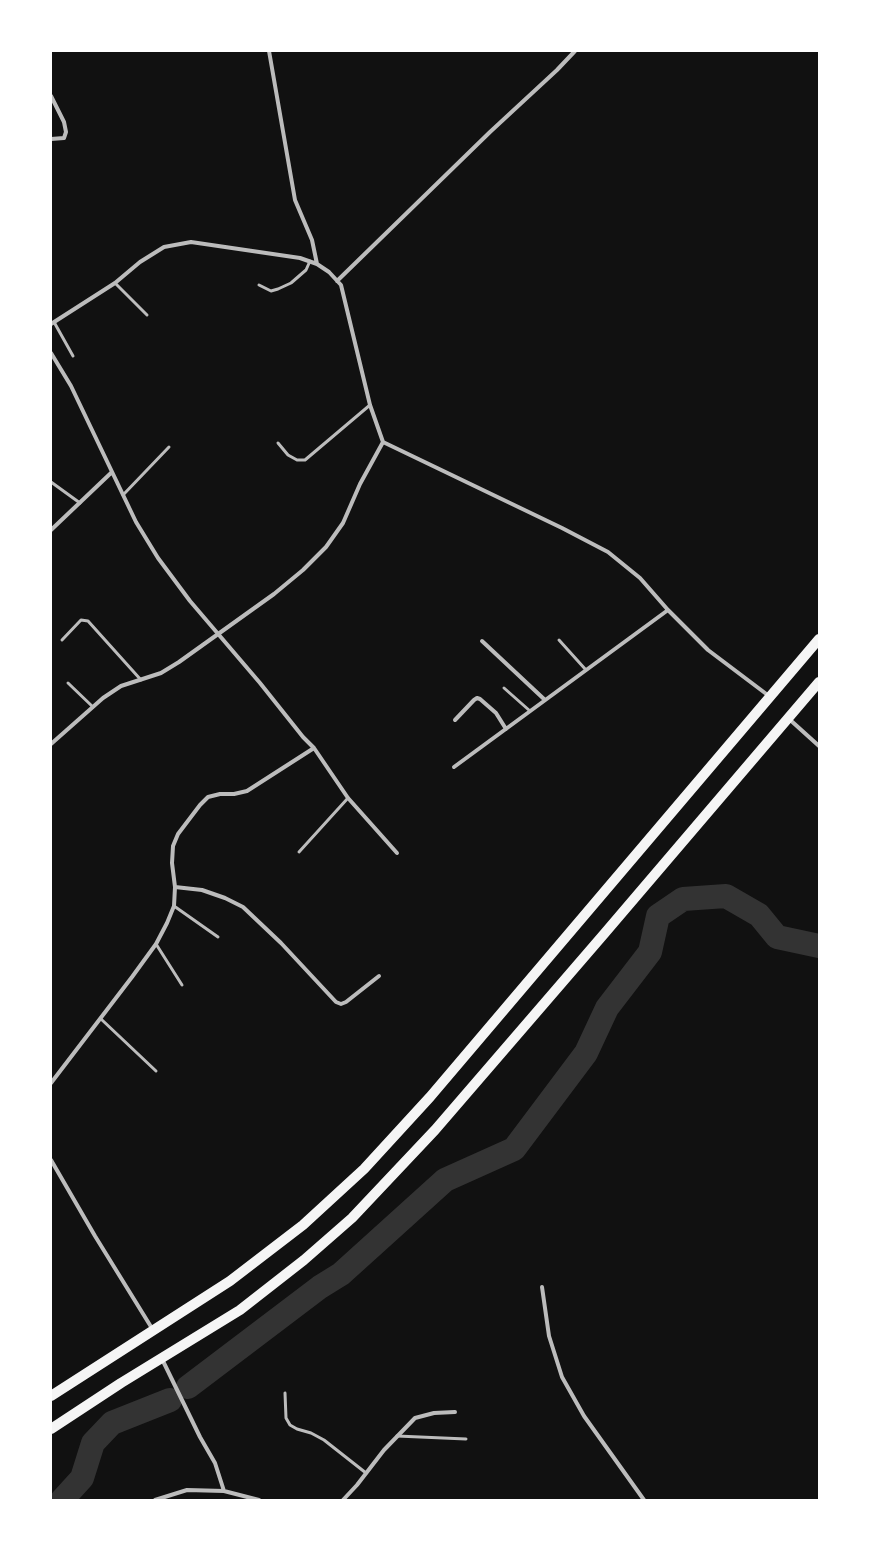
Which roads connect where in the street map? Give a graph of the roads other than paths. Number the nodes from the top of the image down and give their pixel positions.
1 (269, 51) edge
2 (575, 51) edge
3 (51, 96) edge
4 (51, 139) edge
5 (310, 261) junction
6 (317, 264) junction
7 (337, 281) junction
8 (115, 284) junction
9 (259, 285) dead end
10 (147, 315) dead end
11 (52, 323) edge
12 (51, 353) edge
13 (73, 356) dead end
14 (370, 405) junction
15 (383, 442) junction
16 (278, 443) dead end
17 (169, 447) dead end
18 (112, 472) junction
19 (51, 482) edge
20 (123, 495) junction
21 (80, 503) junction
22 (51, 530) edge
23 (668, 610) junction
24 (219, 634) junction
25 (819, 639) edge
26 (62, 640) dead end
27 (559, 640) dead end
28 (482, 641) dead end
29 (586, 670) junction
30 (141, 680) junction
31 (819, 682) edge
32 (68, 683) dead end
33 (504, 688) dead end
34 (769, 696) junction
35 (546, 700) junction
36 (93, 707) junction
37 (530, 712) junction
38 (788, 718) junction
39 (455, 720) dead end
40 (506, 729) junction
41 (51, 744) edge
42 (819, 746) edge
43 (314, 748) junction
44 (454, 767) dead end
45 (348, 798) junction
46 (299, 852) dead end
47 (397, 853) dead end
48 (175, 887) junction
49 (174, 906) junction
50 (218, 937) dead end
51 (156, 944) junction
52 (379, 976) dead end
53 (182, 985) dead end
54 (101, 1019) junction
55 (156, 1071) dead end
56 (51, 1083) edge
57 (51, 1160) edge
58 (542, 1287) dead end
59 (153, 1330) junction
60 (161, 1359) junction
61 (285, 1393) dead end
62 (51, 1396) edge
63 (456, 1412) dead end
64 (51, 1429) edge
65 (397, 1436) junction
66 (466, 1439) dead end
67 (366, 1473) junction
68 (224, 1490) junction
69 (155, 1500) edge
70 (259, 1500) edge
71 (343, 1500) edge
72 (644, 1500) edge

1 - 6 street
2 - 7 street
3 - 4 street
5 - 6 street
5 - 8 street
5 - 9 lane
6 - 7 street
7 - 14 street
8 - 10 lane
8 - 11 street
11 - 13 lane
12 - 18 street
14 - 15 street
14 - 16 lane
15 - 23 street
15 - 24 street
17 - 20 lane
18 - 20 street
18 - 21 street
19 - 21 lane
20 - 24 street
21 - 22 street
23 - 29 street
23 - 34 street
24 - 30 street
24 - 43 street
25 - 34 main road
26 - 30 lane
27 - 29 lane
28 - 35 street
29 - 35 street
30 - 36 street
31 - 38 main road
32 - 36 lane
33 - 37 lane
34 - 59 main road
35 - 37 street
36 - 41 street
37 - 40 street
38 - 42 street
38 - 60 main road
39 - 40 street
40 - 44 street
43 - 45 street
43 - 48 street
45 - 46 lane
45 - 47 street
48 - 49 street
48 - 52 street
49 - 50 lane
49 - 51 street
51 - 53 lane
51 - 54 street
54 - 55 lane
54 - 56 street
57 - 59 street
58 - 72 street
59 - 62 main road
60 - 64 main road
60 - 68 street
61 - 67 lane
63 - 65 street
65 - 66 lane
65 - 67 street
67 - 71 street
68 - 69 street
68 - 70 street

